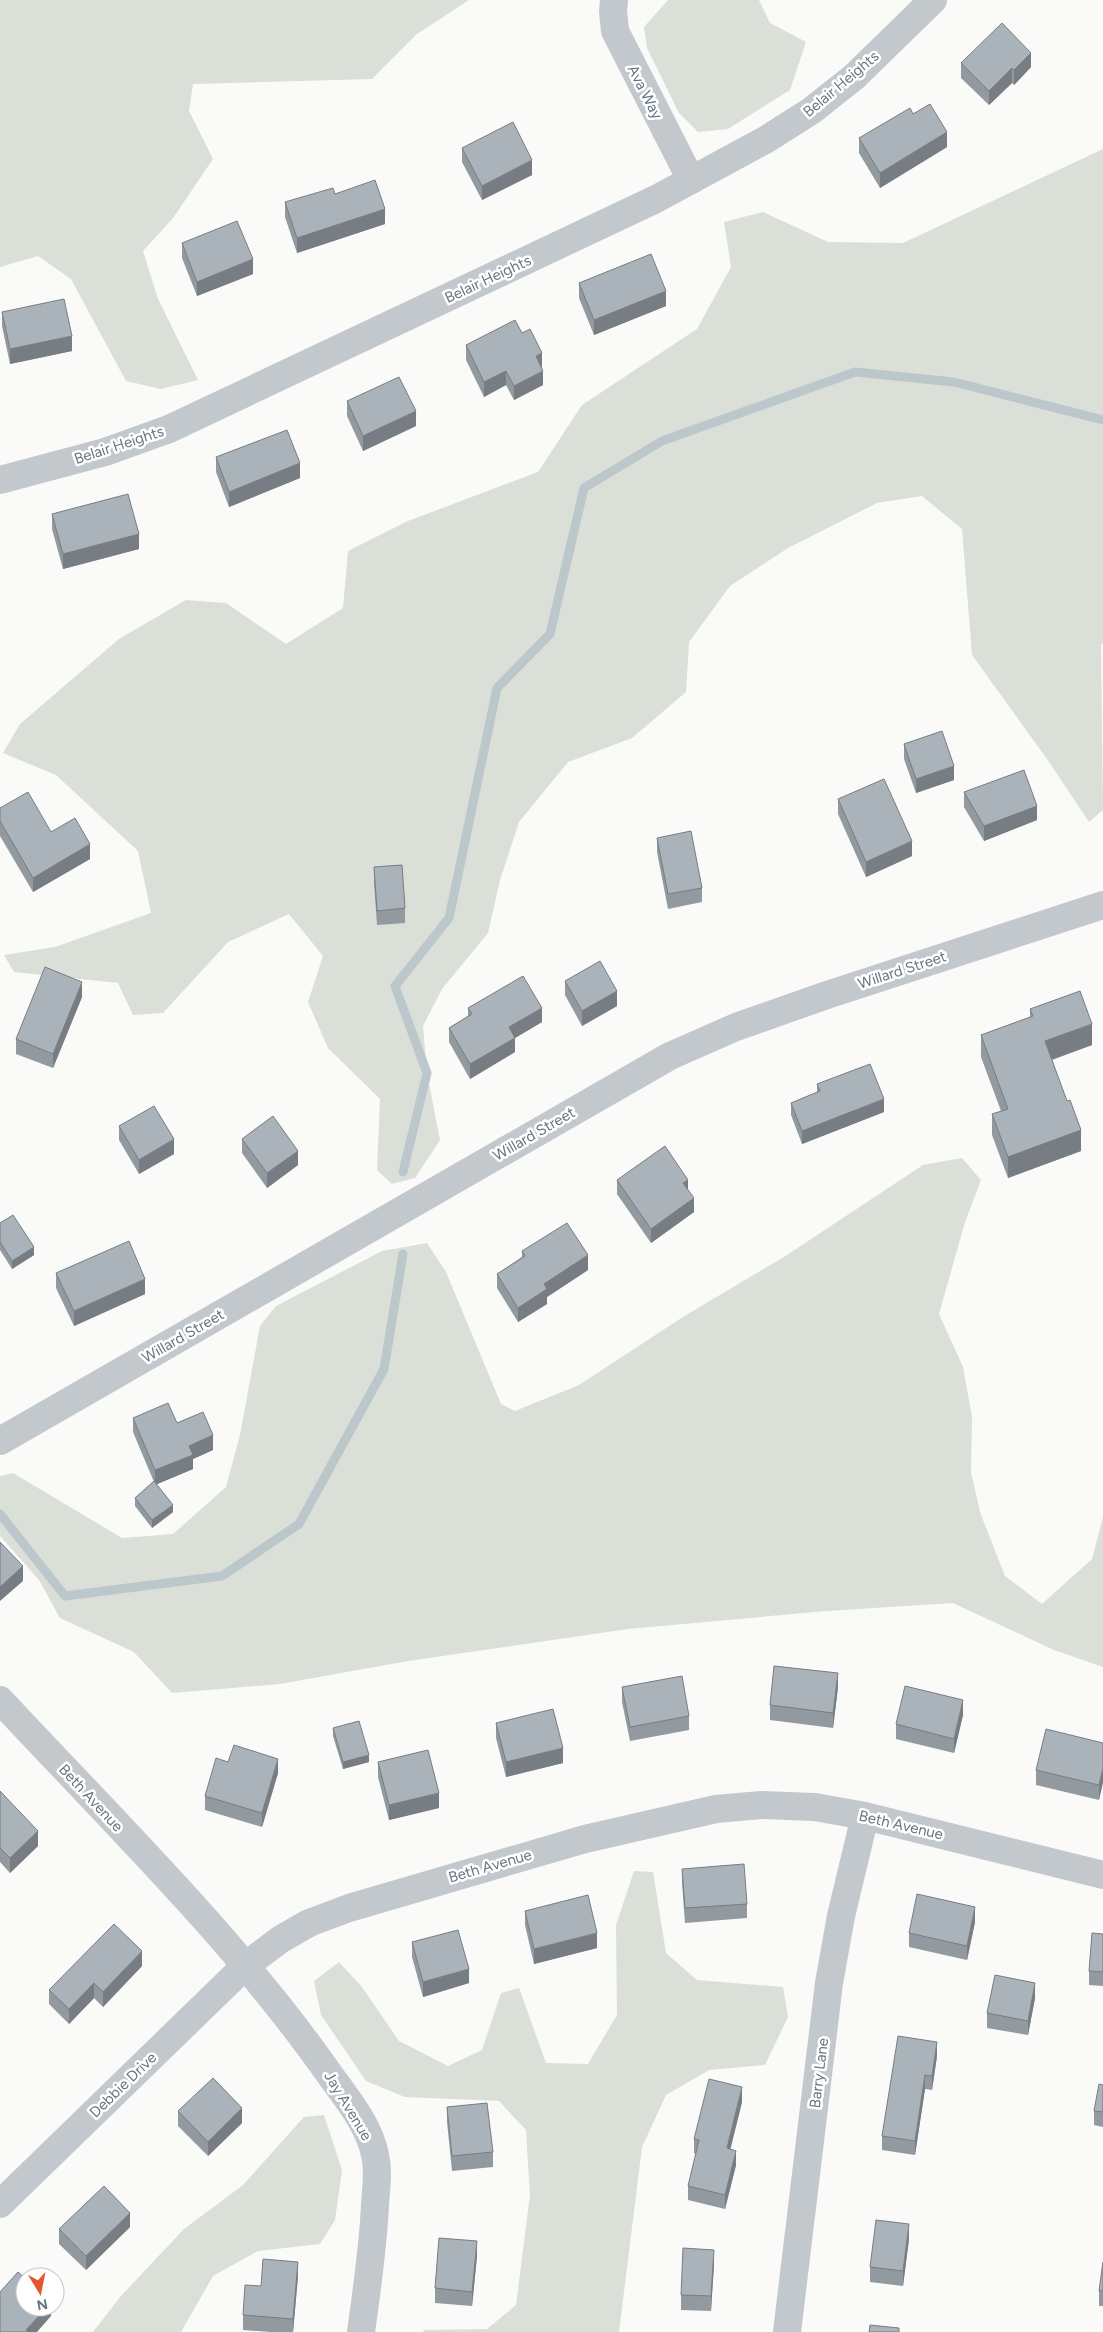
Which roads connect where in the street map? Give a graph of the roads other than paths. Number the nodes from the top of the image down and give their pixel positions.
1 (614, 0) edge
2 (933, 0) edge
3 (691, 180) junction
4 (0, 480) edge
5 (1103, 906) edge
6 (0, 1441) edge
7 (0, 1700) edge
8 (865, 1816) junction
9 (1103, 1875) edge
10 (245, 1966) junction
11 (0, 2204) edge
12 (362, 2332) edge
13 (787, 2332) edge

1 - 3 street, Ava Way
2 - 3 street, Belair Heights
3 - 4 street, Belair Heights
5 - 6 street, Willard Street
7 - 10 street, Beth Avenue
8 - 9 street, Beth Avenue
8 - 10 street, Beth Avenue
8 - 13 street, Barry Lane
10 - 11 street, Debbie Drive
10 - 12 street, Jay Avenue

